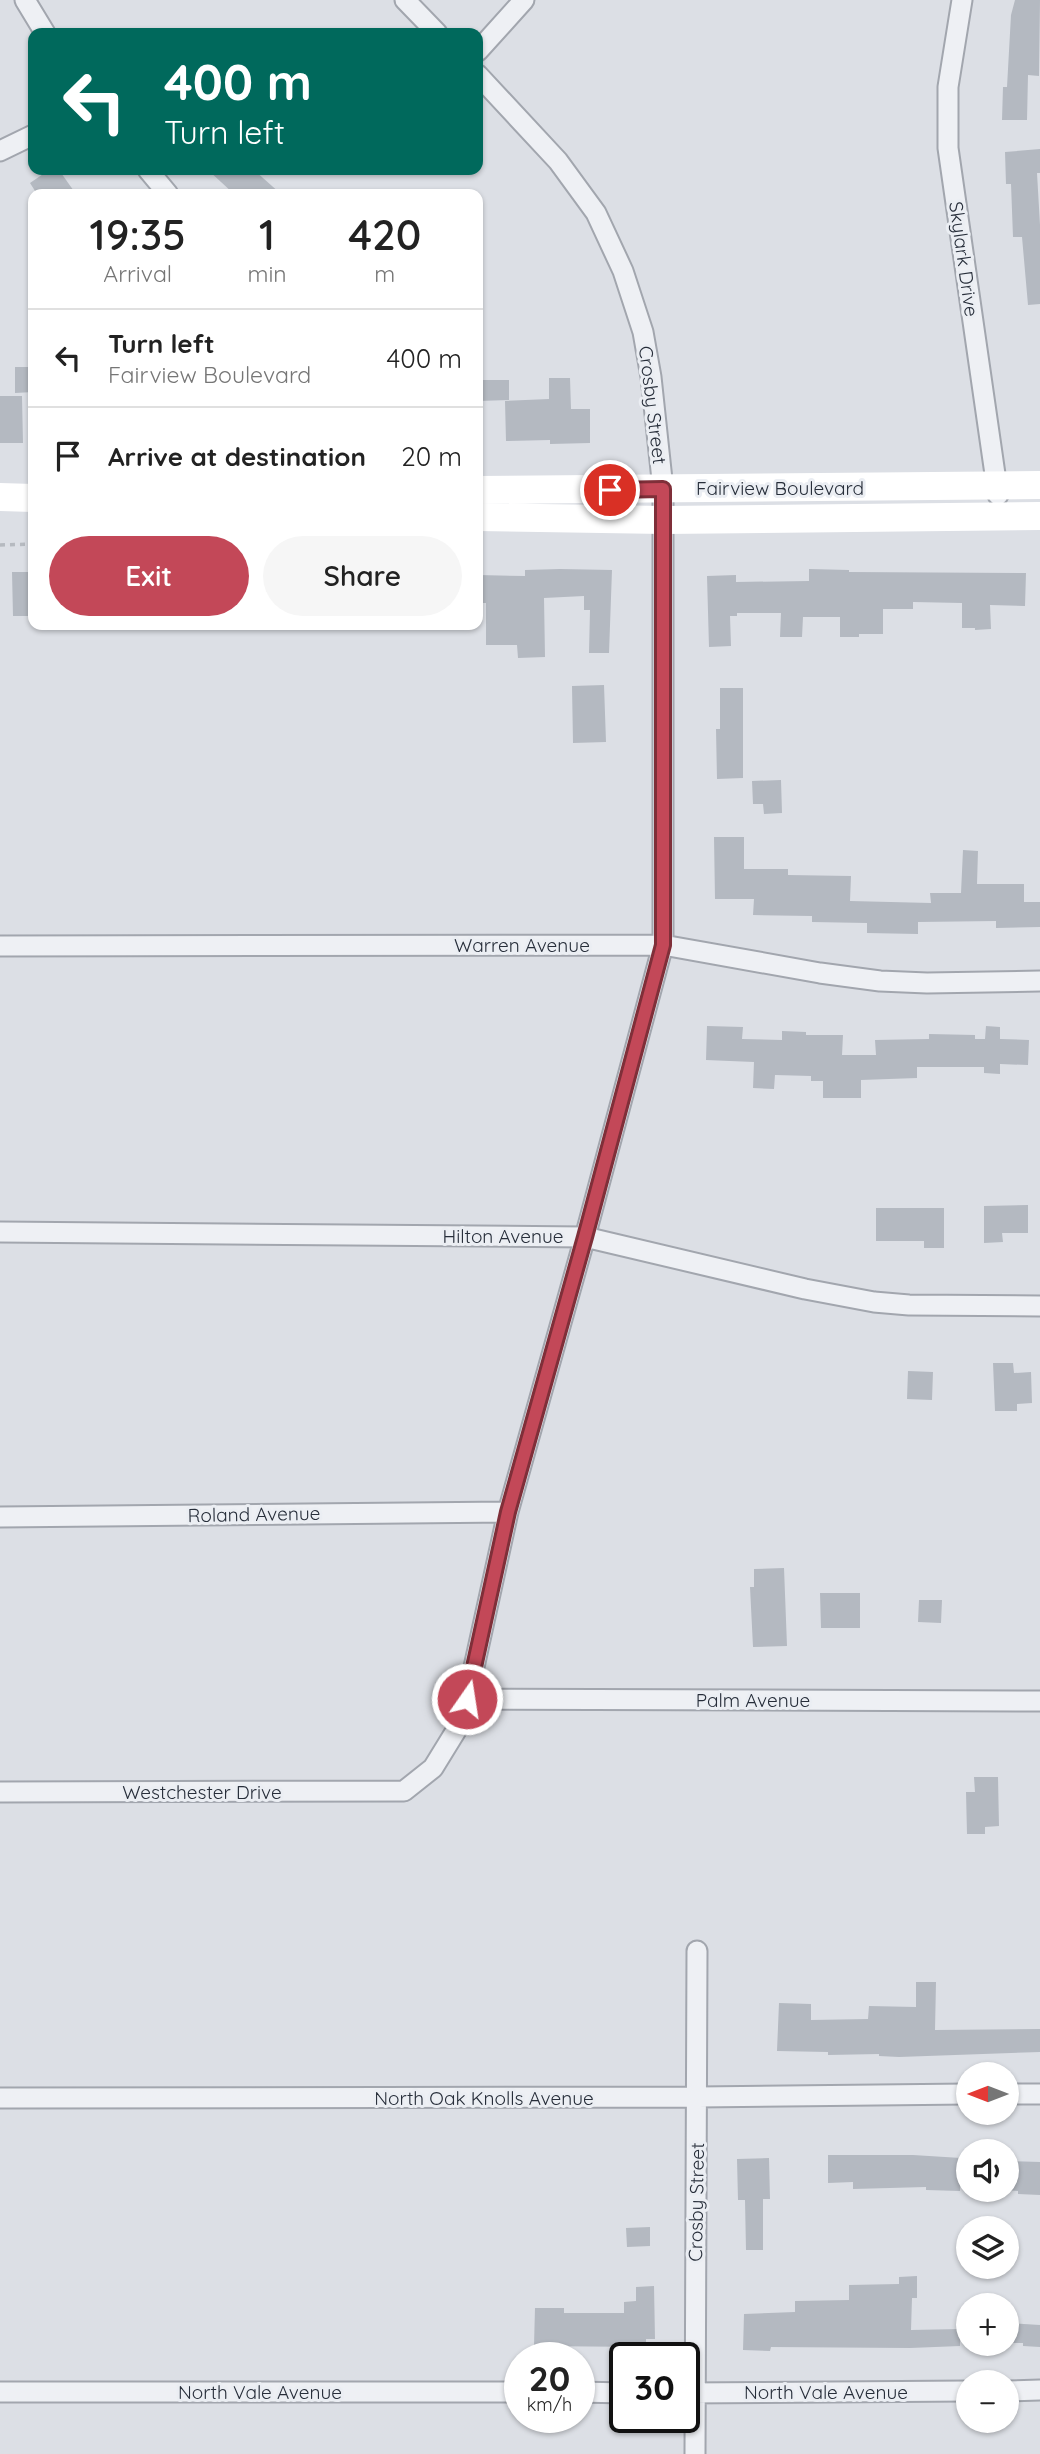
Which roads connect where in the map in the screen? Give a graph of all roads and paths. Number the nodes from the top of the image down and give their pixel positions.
1 (25, 0) edge
2 (405, 0) edge
3 (524, 0) edge
4 (962, 0) edge
5 (42, 28) edge
6 (432, 28) edge
7 (483, 45) edge
8 (483, 80) edge
9 (28, 137) edge
10 (0, 150) edge
11 (152, 175) edge
12 (164, 189) edge
13 (1040, 485) edge
14 (997, 487) junction
15 (663, 489) junction
16 (483, 490) edge
17 (0, 498) edge
18 (28, 498) edge
19 (1040, 516) edge
20 (483, 517) edge
21 (1000, 517) junction
22 (664, 520) junction
23 (28, 544) edge
24 (0, 545) edge
25 (663, 945) junction
26 (0, 946) edge
27 (1040, 981) edge
28 (0, 1232) edge
29 (585, 1237) junction
30 (1040, 1306) edge
31 (508, 1512) junction
32 (0, 1517) edge
33 (467, 1699) junction
34 (1040, 1701) edge
35 (404, 1791) joint
36 (0, 1792) edge
37 (697, 1951) dead end
38 (956, 2094) edge
39 (1019, 2094) edge
40 (1040, 2094) edge
41 (698, 2097) junction
42 (0, 2098) edge
43 (691, 2342) edge
44 (1019, 2390) edge
45 (1040, 2390) edge
46 (956, 2391) edge
47 (0, 2392) edge
48 (504, 2392) edge
49 (700, 2393) edge
50 (693, 2433) edge
51 (695, 2454) edge

1 - 5 street
2 - 6 street
3 - 7 street
4 - 14 street, Skylark Drive
8 - 15 street, Crosby Street
9 - 10 street
11 - 12 street
13 - 14 street, Fairview Boulevard
14 - 15 street, Fairview Boulevard
14 - 21 street, Skylark Drive
15 - 16 street, Fairview Boulevard
15 - 22 street, Crosby Street
17 - 18 street
19 - 21 street, Fairview Boulevard
20 - 22 street, Fairview Boulevard
21 - 22 street, Fairview Boulevard
22 - 25 street, Crosby Street
23 - 24 path
25 - 26 street, Warren Avenue
25 - 27 street, Warren Avenue
25 - 29 street, Crosby Street
28 - 29 street, Hilton Avenue
29 - 30 street, Hilton Avenue
29 - 31 street, Crosby Street
31 - 32 street, Roland Avenue
31 - 33 street, Crosby Street
33 - 34 street, Palm Avenue
33 - 35 street, Crosby Street
35 - 36 street, Westchester Drive
37 - 41 street, Crosby Street
38 - 41 street, North Oak Knolls Avenue
39 - 40 street
41 - 42 street, North Oak Knolls Avenue
41 - 43 street, Crosby Street
44 - 45 street
46 - 49 street, North Vale Avenue
47 - 48 street, North Vale Avenue
50 - 51 street, Crosby Street

